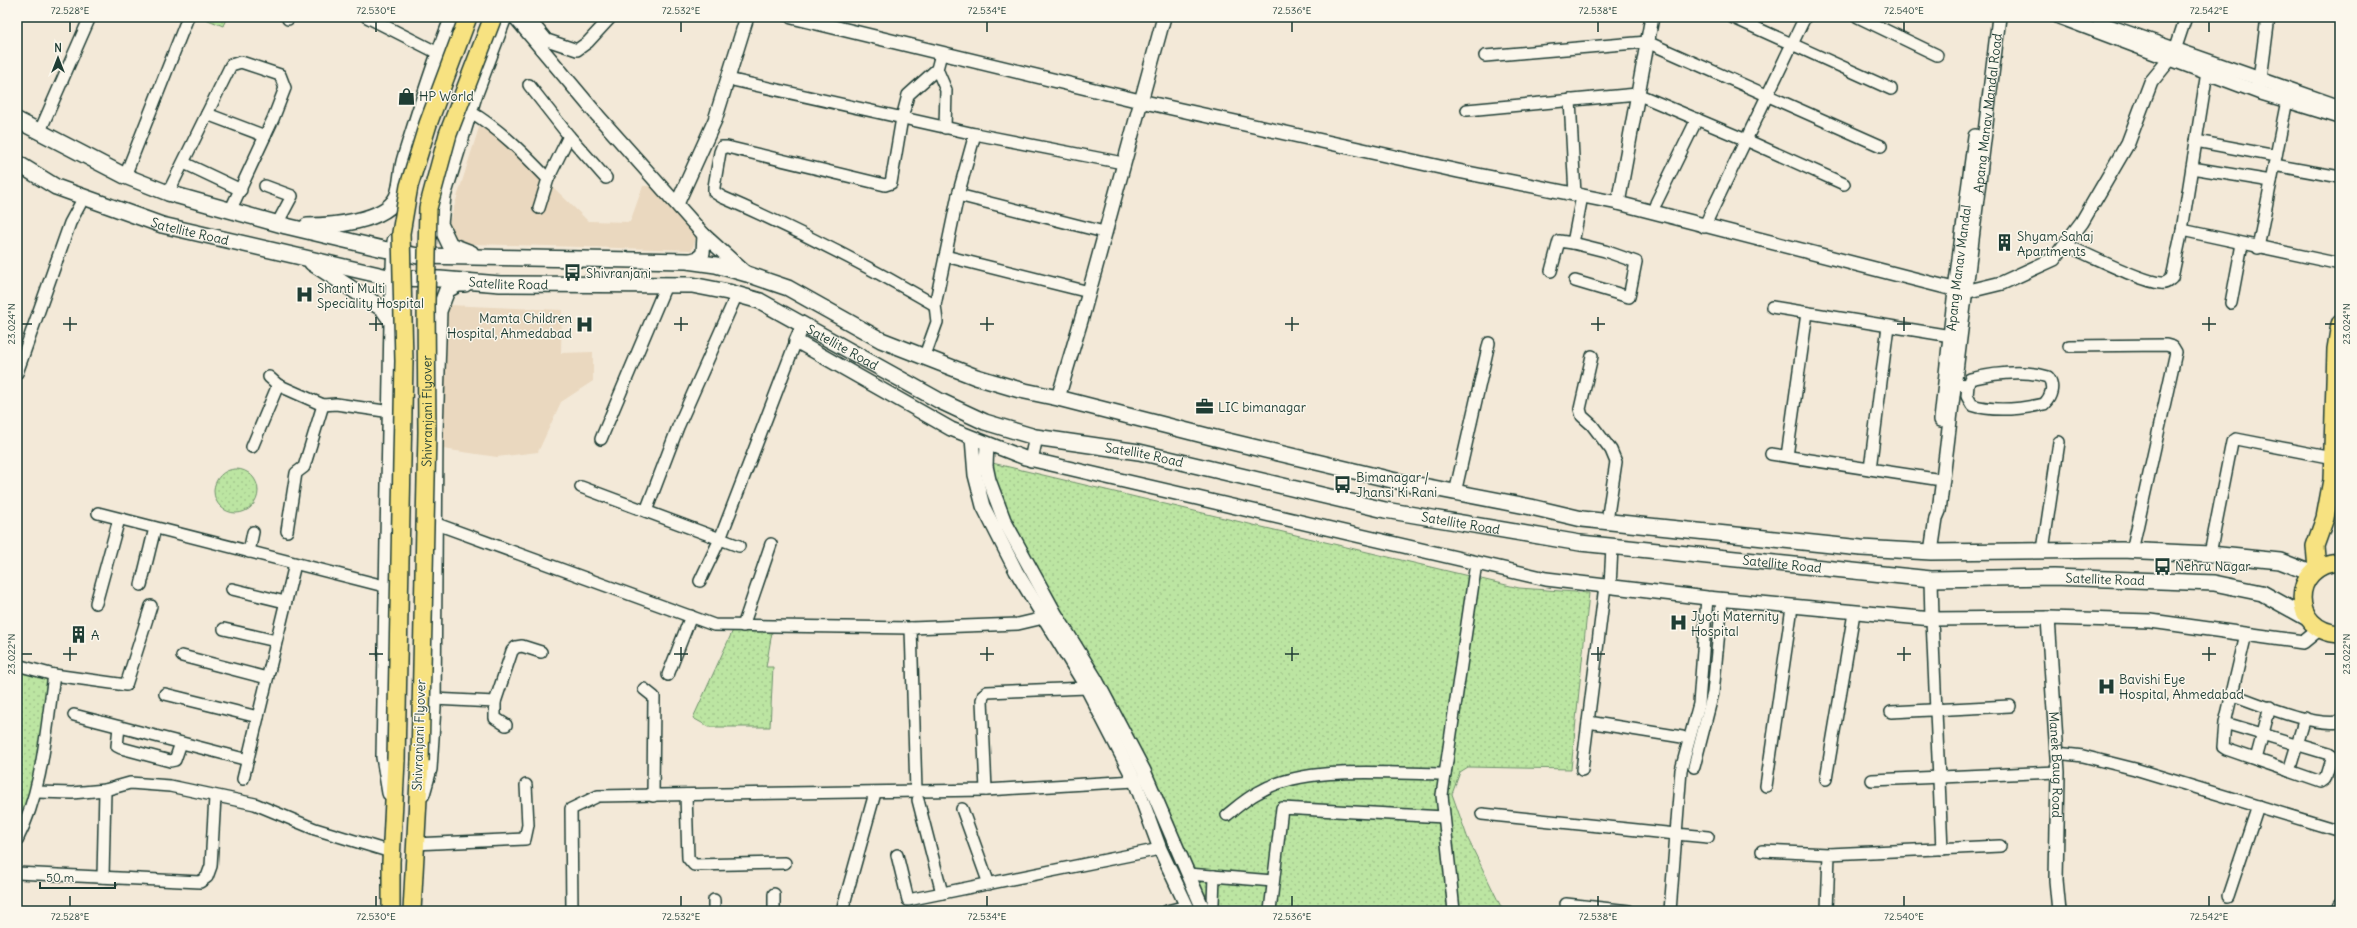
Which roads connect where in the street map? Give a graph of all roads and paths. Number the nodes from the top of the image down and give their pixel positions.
1 (90, 17) edge
2 (188, 17) edge
3 (367, 17) edge
4 (453, 17) edge
5 (468, 17) edge
6 (493, 17) edge
7 (504, 17) edge
8 (515, 17) edge
9 (528, 17) edge
10 (611, 17) edge
11 (747, 17) edge
12 (792, 17) edge
13 (1164, 17) edge
14 (1652, 17) edge
15 (1732, 17) edge
16 (1805, 17) edge
17 (1858, 17) edge
18 (1993, 17) edge
19 (1999, 17) edge
20 (2059, 17) edge
21 (2083, 17) edge
22 (2186, 17) edge
23 (2268, 17) edge
24 (1647, 42) junction
25 (1792, 46) junction
26 (438, 53) junction
27 (941, 54) junction
28 (2172, 54) junction
29 (1937, 55) dead end
30 (1485, 56) dead end
31 (938, 69) junction
32 (2207, 72) junction
33 (728, 80) junction
34 (529, 85) dead end
35 (2259, 85) junction
36 (1891, 89) dead end
37 (1637, 94) junction
38 (1768, 94) junction
39 (1570, 100) junction
40 (2287, 100) junction
41 (1140, 101) junction
42 (2340, 107) edge
43 (469, 110) junction
44 (1467, 110) dead end
45 (207, 114) junction
46 (2340, 117) edge
47 (902, 118) junction
48 (1697, 119) junction
49 (17, 120) edge
50 (945, 128) junction
51 (40, 132) junction
52 (975, 134) junction
53 (265, 136) junction
54 (568, 136) junction
55 (1746, 140) junction
56 (2196, 141) junction
57 (1881, 146) dead end
58 (2275, 161) junction
59 (17, 163) edge
60 (184, 163) junction
61 (1123, 164) junction
62 (2192, 168) junction
63 (124, 176) junction
64 (2340, 177) edge
65 (606, 178) dead end
66 (548, 179) junction
67 (2271, 181) junction
68 (1844, 184) dead end
69 (265, 186) dead end
70 (241, 190) junction
71 (168, 193) junction
72 (958, 194) junction
73 (1579, 196) junction
74 (84, 197) junction
75 (396, 197) junction
76 (1618, 203) junction
77 (1656, 203) dead end
78 (677, 204) junction
79 (540, 208) dead end
80 (230, 210) junction
81 (440, 224) junction
82 (282, 225) junction
83 (1704, 227) junction
84 (2182, 230) junction
85 (1104, 232) junction
86 (704, 235) junction
87 (1573, 243) junction
88 (2065, 244) junction
89 (2242, 244) junction
90 (2258, 248) junction
91 (393, 251) junction
92 (441, 255) junction
93 (301, 256) junction
94 (945, 256) junction
95 (502, 258) junction
96 (687, 261) junction
97 (2340, 264) edge
98 (1551, 271) dead end
99 (747, 274) junction
100 (392, 278) junction
101 (440, 279) junction
102 (1575, 281) dead end
103 (500, 284) junction
104 (666, 286) junction
105 (1960, 291) junction
106 (1089, 292) junction
107 (737, 294) junction
108 (2231, 303) dead end
109 (935, 305) junction
110 (1772, 307) dead end
111 (439, 311) junction
112 (1807, 313) junction
113 (392, 322) junction
114 (2340, 324) edge
115 (803, 325) junction
116 (1888, 326) junction
117 (1955, 336) junction
118 (796, 341) junction
119 (1489, 343) dead end
120 (2069, 346) dead end
121 (1592, 356) dead end
122 (924, 358) junction
123 (17, 373) edge
124 (269, 377) dead end
125 (1955, 384) junction
126 (278, 385) junction
127 (1968, 385) junction
128 (1058, 398) junction
129 (323, 405) junction
130 (391, 412) junction
131 (1036, 437) junction
132 (972, 438) junction
133 (601, 439) dead end
134 (2059, 442) dead end
135 (987, 444) junction
136 (252, 447) dead end
137 (1771, 454) dead end
138 (1787, 456) junction
139 (2333, 458) junction
140 (1031, 460) junction
141 (1870, 469) junction
142 (1935, 479) junction
143 (581, 487) dead end
144 (1455, 493) junction
145 (646, 512) junction
146 (98, 513) dead end
147 (1936, 518) junction
148 (119, 519) junction
149 (1607, 521) junction
150 (434, 523) junction
151 (155, 528) junction
152 (287, 531) dead end
153 (253, 532) dead end
154 (720, 539) junction
155 (771, 544) dead end
156 (739, 546) dead end
157 (1612, 547) junction
158 (2043, 550) junction
159 (2132, 551) junction
160 (249, 552) junction
161 (1931, 552) junction
162 (2210, 554) junction
163 (2340, 562) edge
164 (1476, 563) junction
165 (295, 564) junction
166 (2314, 571) junction
167 (1931, 579) junction
168 (700, 581) dead end
169 (141, 585) dead end
170 (1607, 586) junction
171 (388, 587) junction
172 (232, 589) dead end
173 (1707, 598) junction
174 (1722, 600) junction
175 (285, 602) junction
176 (96, 603) dead end
177 (151, 606) dead end
178 (1792, 607) junction
179 (1854, 613) junction
180 (691, 616) junction
181 (1050, 616) junction
182 (2048, 618) junction
183 (1932, 619) junction
184 (743, 626) junction
185 (911, 628) junction
186 (224, 629) dead end
187 (2324, 629) edge
188 (2246, 634) junction
189 (276, 641) junction
190 (2340, 649) edge
191 (541, 652) dead end
192 (182, 656) dead end
193 (17, 665) edge
194 (54, 675) junction
195 (668, 675) dead end
196 (267, 678) junction
197 (1087, 688) junction
198 (644, 689) dead end
199 (165, 694) dead end
200 (2233, 695) junction
201 (433, 699) junction
202 (495, 702) junction
203 (2010, 706) dead end
204 (2270, 707) junction
205 (1936, 709) junction
206 (1891, 712) dead end
207 (74, 715) dead end
208 (258, 718) junction
209 (2305, 718) junction
210 (1588, 722) junction
211 (2340, 722) edge
212 (2225, 723) junction
213 (506, 725) dead end
214 (119, 727) junction
215 (2263, 734) junction
216 (1682, 737) dead end
217 (181, 743) junction
218 (2297, 744) junction
219 (2057, 753) junction
220 (2256, 759) junction
221 (248, 760) junction
222 (1694, 768) dead end
223 (1582, 770) dead end
224 (2289, 771) junction
225 (2058, 772) junction
226 (1445, 774) junction
227 (1939, 776) junction
228 (243, 779) dead end
229 (1826, 779) dead end
230 (1872, 780) dead end
231 (1135, 781) junction
232 (526, 786) dead end
233 (1766, 786) dead end
234 (105, 790) junction
235 (986, 790) junction
236 (36, 792) junction
237 (875, 793) junction
238 (686, 795) junction
239 (653, 796) junction
240 (917, 796) junction
241 (215, 797) junction
242 (2258, 806) junction
243 (962, 809) dead end
244 (393, 812) junction
245 (1482, 814) dead end
246 (1226, 815) dead end
247 (416, 817) junction
248 (1444, 817) junction
249 (2340, 832) edge
250 (1676, 834) junction
251 (1708, 837) dead end
252 (17, 840) edge
253 (414, 844) junction
254 (2000, 846) dead end
255 (1160, 849) junction
256 (1942, 849) junction
257 (1762, 851) dead end
258 (391, 852) junction
259 (1829, 854) junction
260 (897, 855) dead end
261 (785, 863) dead end
262 (17, 873) edge
263 (1188, 874) junction
264 (1214, 876) junction
265 (103, 877) junction
266 (1273, 880) junction
267 (989, 884) junction
268 (942, 893) junction
269 (774, 894) dead end
270 (2228, 896) dead end
271 (1566, 904) dead end
272 (2340, 904) edge
273 (1208, 907) edge
274 (1188, 909) edge
275 (391, 911) edge
276 (412, 911) edge
277 (572, 911) edge
278 (774, 911) edge
279 (842, 911) edge
280 (1167, 911) edge
281 (1270, 911) edge
282 (1454, 911) edge
283 (1629, 911) edge
284 (1670, 911) edge
285 (1827, 911) edge
286 (2059, 911) edge
287 (2337, 911) edge

1 - 51 street
2 - 63 street
3 - 26 street
4 - 26 main road
5 - 244 main road, Shivranjani Flyover, bridge
6 - 247 main road, Shivranjani Flyover, bridge
7 - 43 main road
8 - 78 street
9 - 10 street
11 - 33 street
12 - 27 street
13 - 41 street
14 - 24 street
15 - 25 street
16 - 25 street
17 - 29 street
18 - 105 street, Apang Manav Mandal
19 - 105 street, Apang Manav Mandal Road
20 - 28 street
21 - 28 street
22 - 28 street
23 - 35 street
24 - 30 street
24 - 37 street
24 - 38 street
25 - 36 street
25 - 38 street
26 - 75 main road
27 - 31 street
27 - 41 street
28 - 32 street
28 - 35 street
28 - 88 street
31 - 47 street
31 - 50 street
32 - 35 street
32 - 56 street
33 - 47 street
33 - 78 street
34 - 54 street
35 - 40 street
35 - 42 street
37 - 39 street
37 - 48 street
37 - 76 street
38 - 55 street
38 - 57 street
39 - 44 street
39 - 73 street
40 - 46 street
40 - 58 street
41 - 61 street
41 - 73 street
43 - 66 street
43 - 81 main road
45 - 53 street
45 - 53 street
45 - 60 street
47 - 50 street
47 - 109 street
48 - 55 street
48 - 77 street
49 - 51 main road, Satellite Road
50 - 52 street
51 - 63 main road, Satellite Road
52 - 61 street
52 - 72 street
53 - 70 street
54 - 65 street
54 - 66 street
55 - 68 street
55 - 83 street
56 - 58 street
56 - 62 street
58 - 64 street
58 - 67 street
59 - 74 main road, Satellite Road
60 - 70 street
60 - 71 street
61 - 85 street
62 - 67 street
62 - 84 street
63 - 71 main road, Satellite Road
66 - 79 street
67 - 90 street
69 - 82 street
70 - 80 street
71 - 80 main road, Satellite Road
72 - 85 street
72 - 94 street
73 - 76 street
73 - 87 street
74 - 93 main road, Satellite Road
74 - 123 street
75 - 82 main road
75 - 91 main road
76 - 83 street
78 - 86 street
80 - 82 main road, Satellite Road
81 - 92 main road
81 - 95 main road
82 - 91 main road, Satellite Road
83 - 105 street
84 - 88 street
84 - 89 street
85 - 106 street
86 - 96 street
86 - 99 street
87 - 98 street
87 - 102 street
88 - 105 street
89 - 90 street
89 - 108 street
90 - 97 street
91 - 92 main road, Satellite Road
91 - 100 main road
92 - 95 main road, Satellite Road
92 - 101 main road
93 - 100 main road, Satellite Road
93 - 113 main road
94 - 106 street
94 - 109 street
95 - 96 main road, Satellite Road
96 - 99 main road, Satellite Road
99 - 122 main road, Satellite Road
100 - 101 main road, Satellite Road
100 - 113 main road
101 - 103 main road, Satellite Road
101 - 111 main road
103 - 104 main road, Satellite Road
103 - 111 main road
104 - 107 main road, Satellite Road
104 - 133 street
105 - 117 street, Apang Manav Mandal
106 - 128 street
107 - 115 main road, Satellite Road
107 - 145 street
109 - 122 street
110 - 112 street
111 - 150 main road
112 - 116 street
112 - 138 street
113 - 130 main road
114 - 139 main road
115 - 118 street
115 - 131 main road, Satellite Road
116 - 117 street
116 - 141 street
117 - 125 street
117 - 142 street, Apang Manav Mandal
118 - 132 street
118 - 154 street
119 - 144 street
120 - 159 street
121 - 149 street
122 - 128 main road, Satellite Road
124 - 126 street
125 - 127 street
125 - 147 street
126 - 129 street
126 - 136 street
127 - 127 street
128 - 144 main road, Satellite Road
129 - 130 street
129 - 152 street
130 - 171 main road
131 - 140 street
131 - 157 main road, Satellite Road
132 - 135 street
132 - 181 street
134 - 158 street
135 - 140 street
135 - 181 street
137 - 138 street
138 - 141 street
139 - 162 street
139 - 166 main road
140 - 164 street
141 - 142 street
142 - 147 street, Apang Manav Mandal
143 - 145 street
144 - 149 main road, Satellite Road
145 - 154 street
146 - 148 street
147 - 161 street
148 - 151 street
148 - 176 street
149 - 161 main road, Satellite Road
150 - 180 street
150 - 201 main road
151 - 160 street
151 - 169 street
153 - 160 street
154 - 156 street
154 - 168 street
155 - 184 street
157 - 167 main road, Satellite Road
157 - 170 street
158 - 159 main road, Satellite Road
158 - 161 main road, Satellite Road
159 - 162 main road, Satellite Road
160 - 165 street
162 - 166 main road, Satellite Road
163 - 166 main road
164 - 170 street
164 - 226 street
165 - 171 street
165 - 175 street
166 - 187 main road
167 - 183 street
167 - 187 main road, Satellite Road
170 - 173 street
170 - 210 street
171 - 244 main road
172 - 175 street
173 - 174 street
173 - 250 street
174 - 178 street
174 - 222 street
175 - 189 street
177 - 194 street
178 - 179 street
178 - 233 street
179 - 183 street
179 - 229 street
180 - 184 street
180 - 195 street
181 - 185 street
181 - 197 street
181 - 263 street
182 - 183 street
182 - 188 street
182 - 219 street, Manek Baug Road
183 - 205 street
184 - 185 street
185 - 240 street
186 - 189 street
187 - 188 street
187 - 190 main road
188 - 200 street
189 - 196 street
191 - 202 street
192 - 196 street
193 - 194 street
194 - 236 street
196 - 208 street
197 - 231 street
197 - 235 street
198 - 239 street
199 - 208 street
200 - 204 street
200 - 212 street
201 - 202 street
201 - 247 main road
202 - 213 street
203 - 205 street
204 - 209 street
204 - 215 street
205 - 206 street
205 - 227 street
207 - 214 street
208 - 221 street
209 - 211 street
209 - 218 street
210 - 216 street
210 - 223 street
212 - 215 street
212 - 220 street
214 - 217 street
214 - 217 street
215 - 218 street
215 - 220 street
217 - 221 street
218 - 224 street
218 - 224 street
219 - 225 street, Manek Baug Road
219 - 242 street
220 - 224 street
221 - 228 street
225 - 227 street
225 - 286 street, Manek Baug Road
226 - 246 street
226 - 248 street
227 - 230 street
227 - 256 street
231 - 235 street
231 - 255 street
232 - 253 street
234 - 236 street
234 - 241 street
234 - 265 street
235 - 240 street
236 - 252 street
237 - 238 street
237 - 240 street
237 - 279 street
238 - 239 street
238 - 261 street
239 - 277 street
240 - 268 street
241 - 258 street
241 - 265 street
242 - 249 street
242 - 270 street
243 - 267 street
244 - 258 main road, Shivranjani Flyover
245 - 250 street
247 - 253 main road, Shivranjani Flyover
248 - 266 street
248 - 282 street
250 - 251 street
250 - 284 street
253 - 276 main road, Shivranjani Flyover
254 - 256 street
255 - 267 street
255 - 274 street
256 - 259 street
257 - 259 street
258 - 275 main road, Shivranjani Flyover
259 - 285 street
260 - 268 street
262 - 265 street
263 - 264 street
263 - 273 street
264 - 266 street
264 - 273 street
266 - 281 street
267 - 268 street
269 - 278 street
271 - 283 street
272 - 287 street
274 - 280 street

